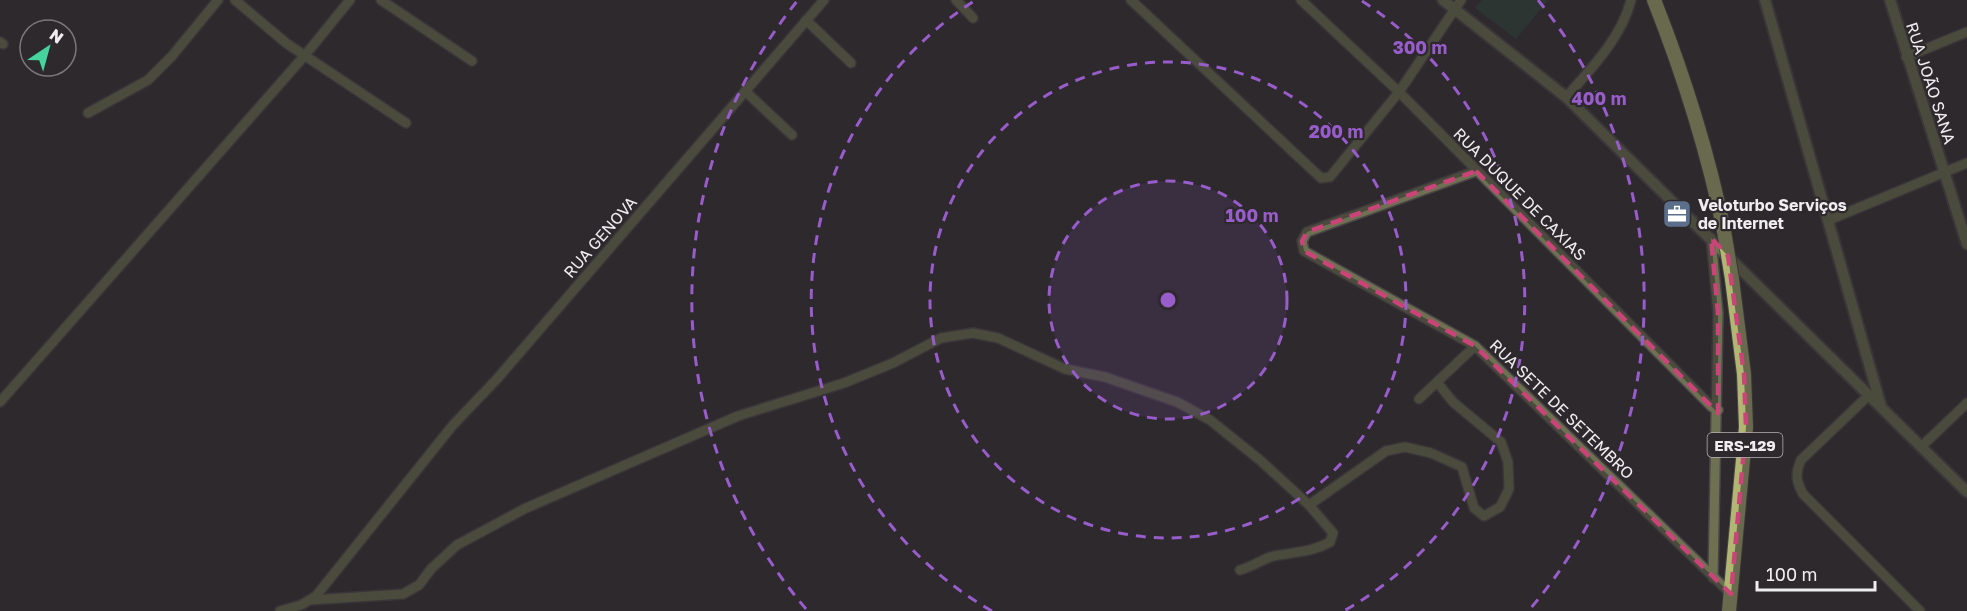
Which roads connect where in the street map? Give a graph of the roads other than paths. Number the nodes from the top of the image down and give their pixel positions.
1 (218, 0) edge
2 (235, 0) edge
3 (350, 0) edge
4 (381, 0) edge
5 (824, 0) edge
6 (956, 0) edge
7 (1131, 0) edge
8 (1301, 0) edge
9 (1443, 0) edge
10 (1631, 0) edge
11 (1654, 0) edge
12 (1765, 0) edge
13 (1890, 0) edge
14 (1457, 4) edge
15 (973, 18) dead end
16 (806, 20) junction
17 (1967, 32) edge
18 (306, 54) junction
19 (1906, 57) junction
20 (472, 61) dead end
21 (851, 63) dead end
22 (745, 91) junction
23 (1399, 92) junction
24 (1566, 97) junction
25 (88, 113) dead end
26 (406, 123) dead end
27 (792, 135) dead end
28 (1967, 163) edge
29 (1476, 171) junction
30 (1943, 171) junction
31 (1829, 220) junction
32 (1711, 238) junction
33 (1967, 244) edge
34 (1474, 346) junction
35 (1437, 382) junction
36 (1869, 395) junction
37 (1419, 399) dead end
38 (0, 402) edge
39 (1967, 403) edge
40 (1882, 409) junction
41 (1718, 410) junction
42 (1921, 447) junction
43 (1967, 492) edge
44 (1309, 506) junction
45 (1240, 570) dead end
46 (1713, 578) junction
47 (1731, 594) junction
48 (310, 600) junction
49 (280, 611) edge
50 (1729, 611) edge
51 (1920, 611) edge

1 - 25 street
2 - 18 street
3 - 18 street
4 - 20 street
5 - 16 street, RUA GENOVA
6 - 15 street
7 - 23 street
8 - 23 street, RUA DUQUE DE CAXIAS
9 - 14 street
10 - 24 street
11 - 47 main road, ERS-129, bridge
12 - 31 street
13 - 19 street, RUA JOÃO SANA
14 - 23 street
14 - 24 street
16 - 21 street
16 - 22 street, RUA GENOVA
17 - 19 street
18 - 26 street
18 - 38 street
19 - 30 street, RUA JOÃO SANA
22 - 27 street
22 - 48 street, RUA GENOVA
23 - 29 street, RUA DUQUE DE CAXIAS
24 - 32 street
28 - 30 street
29 - 34 street, RUA SETE DE SETEMBRO
29 - 41 street, RUA DUQUE DE CAXIAS
30 - 31 street
30 - 33 street, RUA JOÃO SANA
31 - 40 street
32 - 36 street
32 - 41 street
34 - 35 street
34 - 46 street, RUA SETE DE SETEMBRO
35 - 37 street
35 - 44 street
36 - 40 street
36 - 51 street
39 - 42 street
40 - 42 street
41 - 46 street
42 - 43 street
44 - 45 street
44 - 48 street
46 - 47 street, RUA SETE DE SETEMBRO
47 - 50 main road, ERS-129
48 - 49 street

